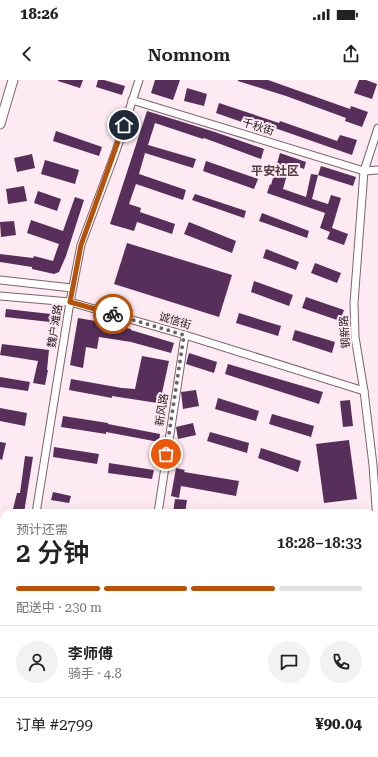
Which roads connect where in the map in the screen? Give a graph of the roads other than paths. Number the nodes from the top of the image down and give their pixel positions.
1 (12, 80) edge
2 (139, 80) edge
3 (132, 100) junction
4 (0, 124) edge
5 (378, 128) edge
6 (378, 170) edge
7 (364, 171) junction
8 (0, 280) edge
9 (72, 288) junction
10 (0, 296) edge
11 (70, 302) junction
12 (184, 335) junction
13 (364, 391) junction
14 (375, 459) edge
15 (37, 509) edge
16 (159, 509) edge
17 (377, 509) edge

1 - 4 street
2 - 3 street, 魏户滩路
3 - 7 street, 千秋街
3 - 9 street, 魏户滩路
5 - 7 street, 钢新路
6 - 7 street, 千秋街
7 - 13 street, 钢新路
8 - 9 street
9 - 11 street, 魏户滩路
10 - 11 street, 诚信街
11 - 12 street, 诚信街
11 - 15 street, 魏户滩路
12 - 13 street, 诚信街
12 - 16 street, 新风路
13 - 14 street, 钢新路
14 - 17 street, 钢新路

